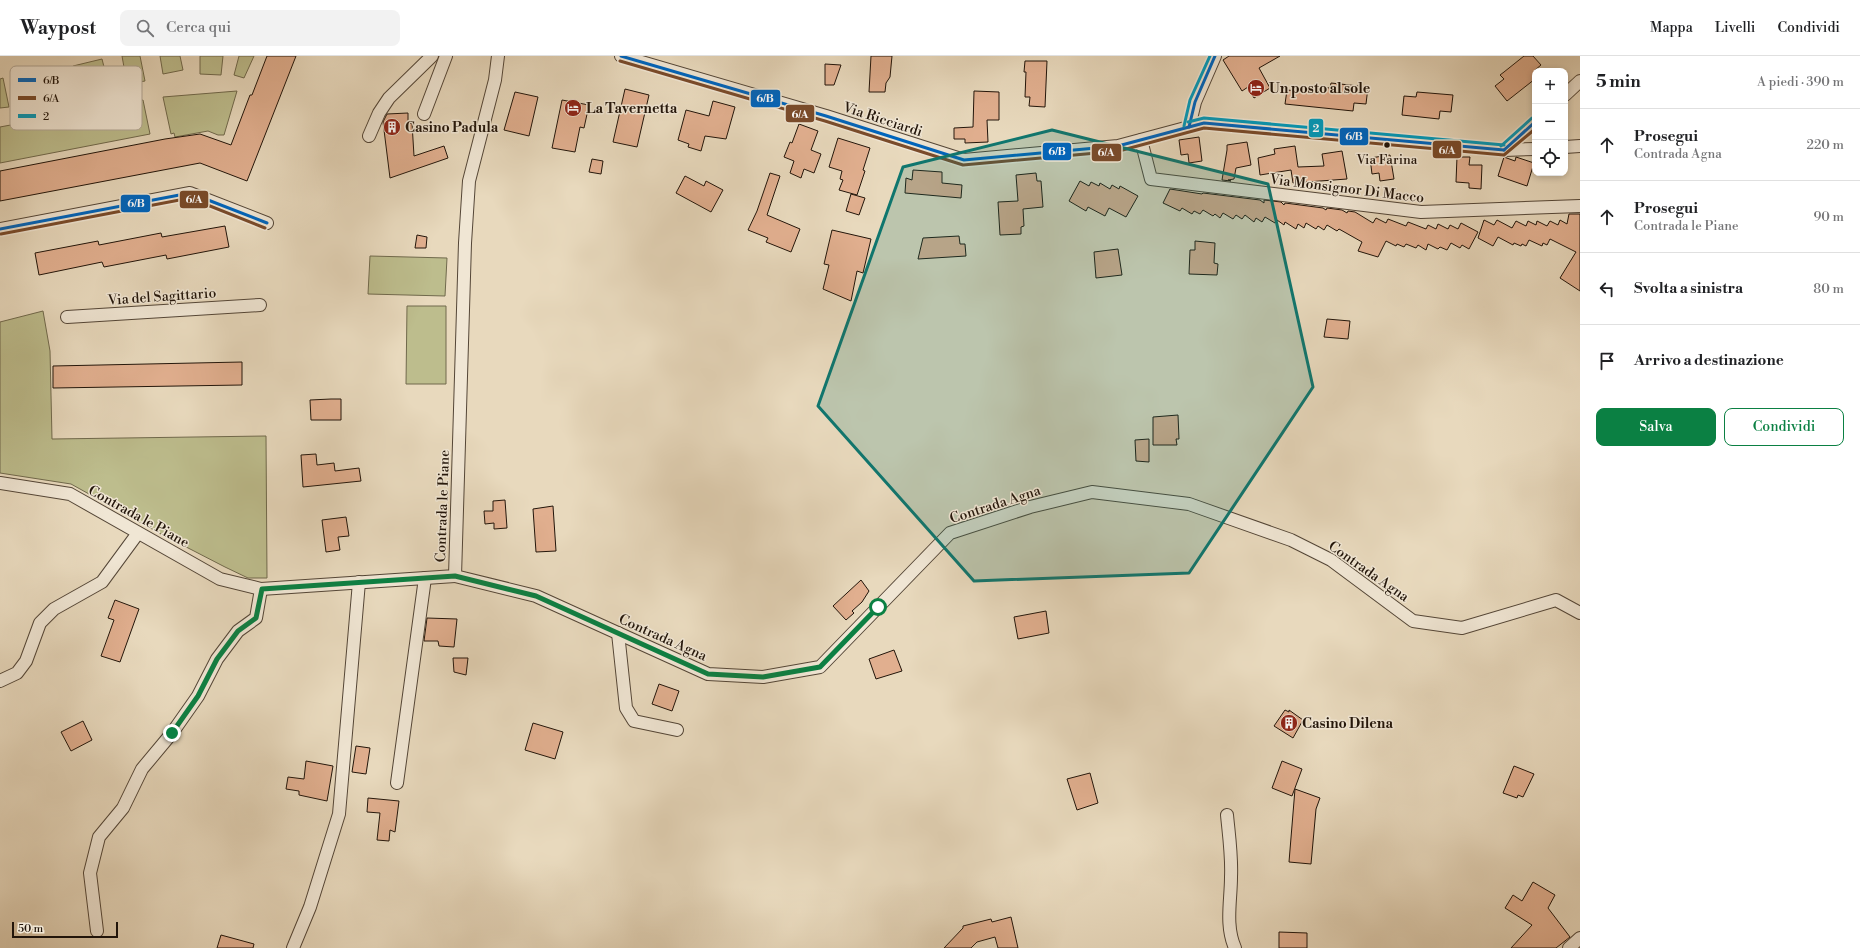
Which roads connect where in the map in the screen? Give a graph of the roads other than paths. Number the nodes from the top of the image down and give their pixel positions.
1 (432, 56) edge
2 (446, 56) edge
3 (498, 56) edge
4 (622, 56) edge
5 (1215, 56) edge
6 (1580, 81) edge
7 (1568, 92) edge
8 (424, 114) dead end
9 (1532, 125) edge
10 (1189, 128) junction
11 (370, 136) dead end
12 (1141, 140) junction
13 (1580, 146) edge
14 (1568, 147) edge
15 (1532, 149) edge
16 (1504, 150) junction
17 (1580, 206) edge
18 (267, 222) dead end
19 (0, 229) edge
20 (260, 305) dead end
21 (67, 317) dead end
22 (0, 483) edge
23 (138, 533) junction
24 (455, 576) junction
25 (425, 578) junction
26 (359, 582) junction
27 (262, 589) junction
28 (1580, 613) edge
29 (618, 633) junction
30 (0, 681) edge
31 (677, 730) dead end
32 (396, 783) dead end
33 (1226, 815) dead end
34 (97, 931) dead end
35 (1580, 938) edge
36 (293, 948) edge
37 (1235, 948) edge
38 (1569, 948) edge

1 - 11 street
2 - 8 street
3 - 24 street, Contrada le Piane
4 - 12 street, Via Ricciardi
5 - 10 street
6 - 7 street
9 - 16 street
10 - 12 street, Via Ricciardi
10 - 16 street, Via Ricciardi
12 - 17 street, Via Monsignor Di Macco
13 - 14 street
15 - 16 street, Via Ricciardi
18 - 19 street
20 - 21 street, Via del Sagittario
22 - 23 street, Contrada le Piane
23 - 27 street, Contrada le Piane
23 - 30 street
24 - 25 street, Contrada le Piane
24 - 29 street, Contrada Agna
25 - 26 street, Contrada le Piane
25 - 32 street
26 - 27 street, Contrada le Piane
26 - 36 street
27 - 34 street
28 - 29 street, Contrada Agna
29 - 31 street
33 - 37 street
35 - 38 street

